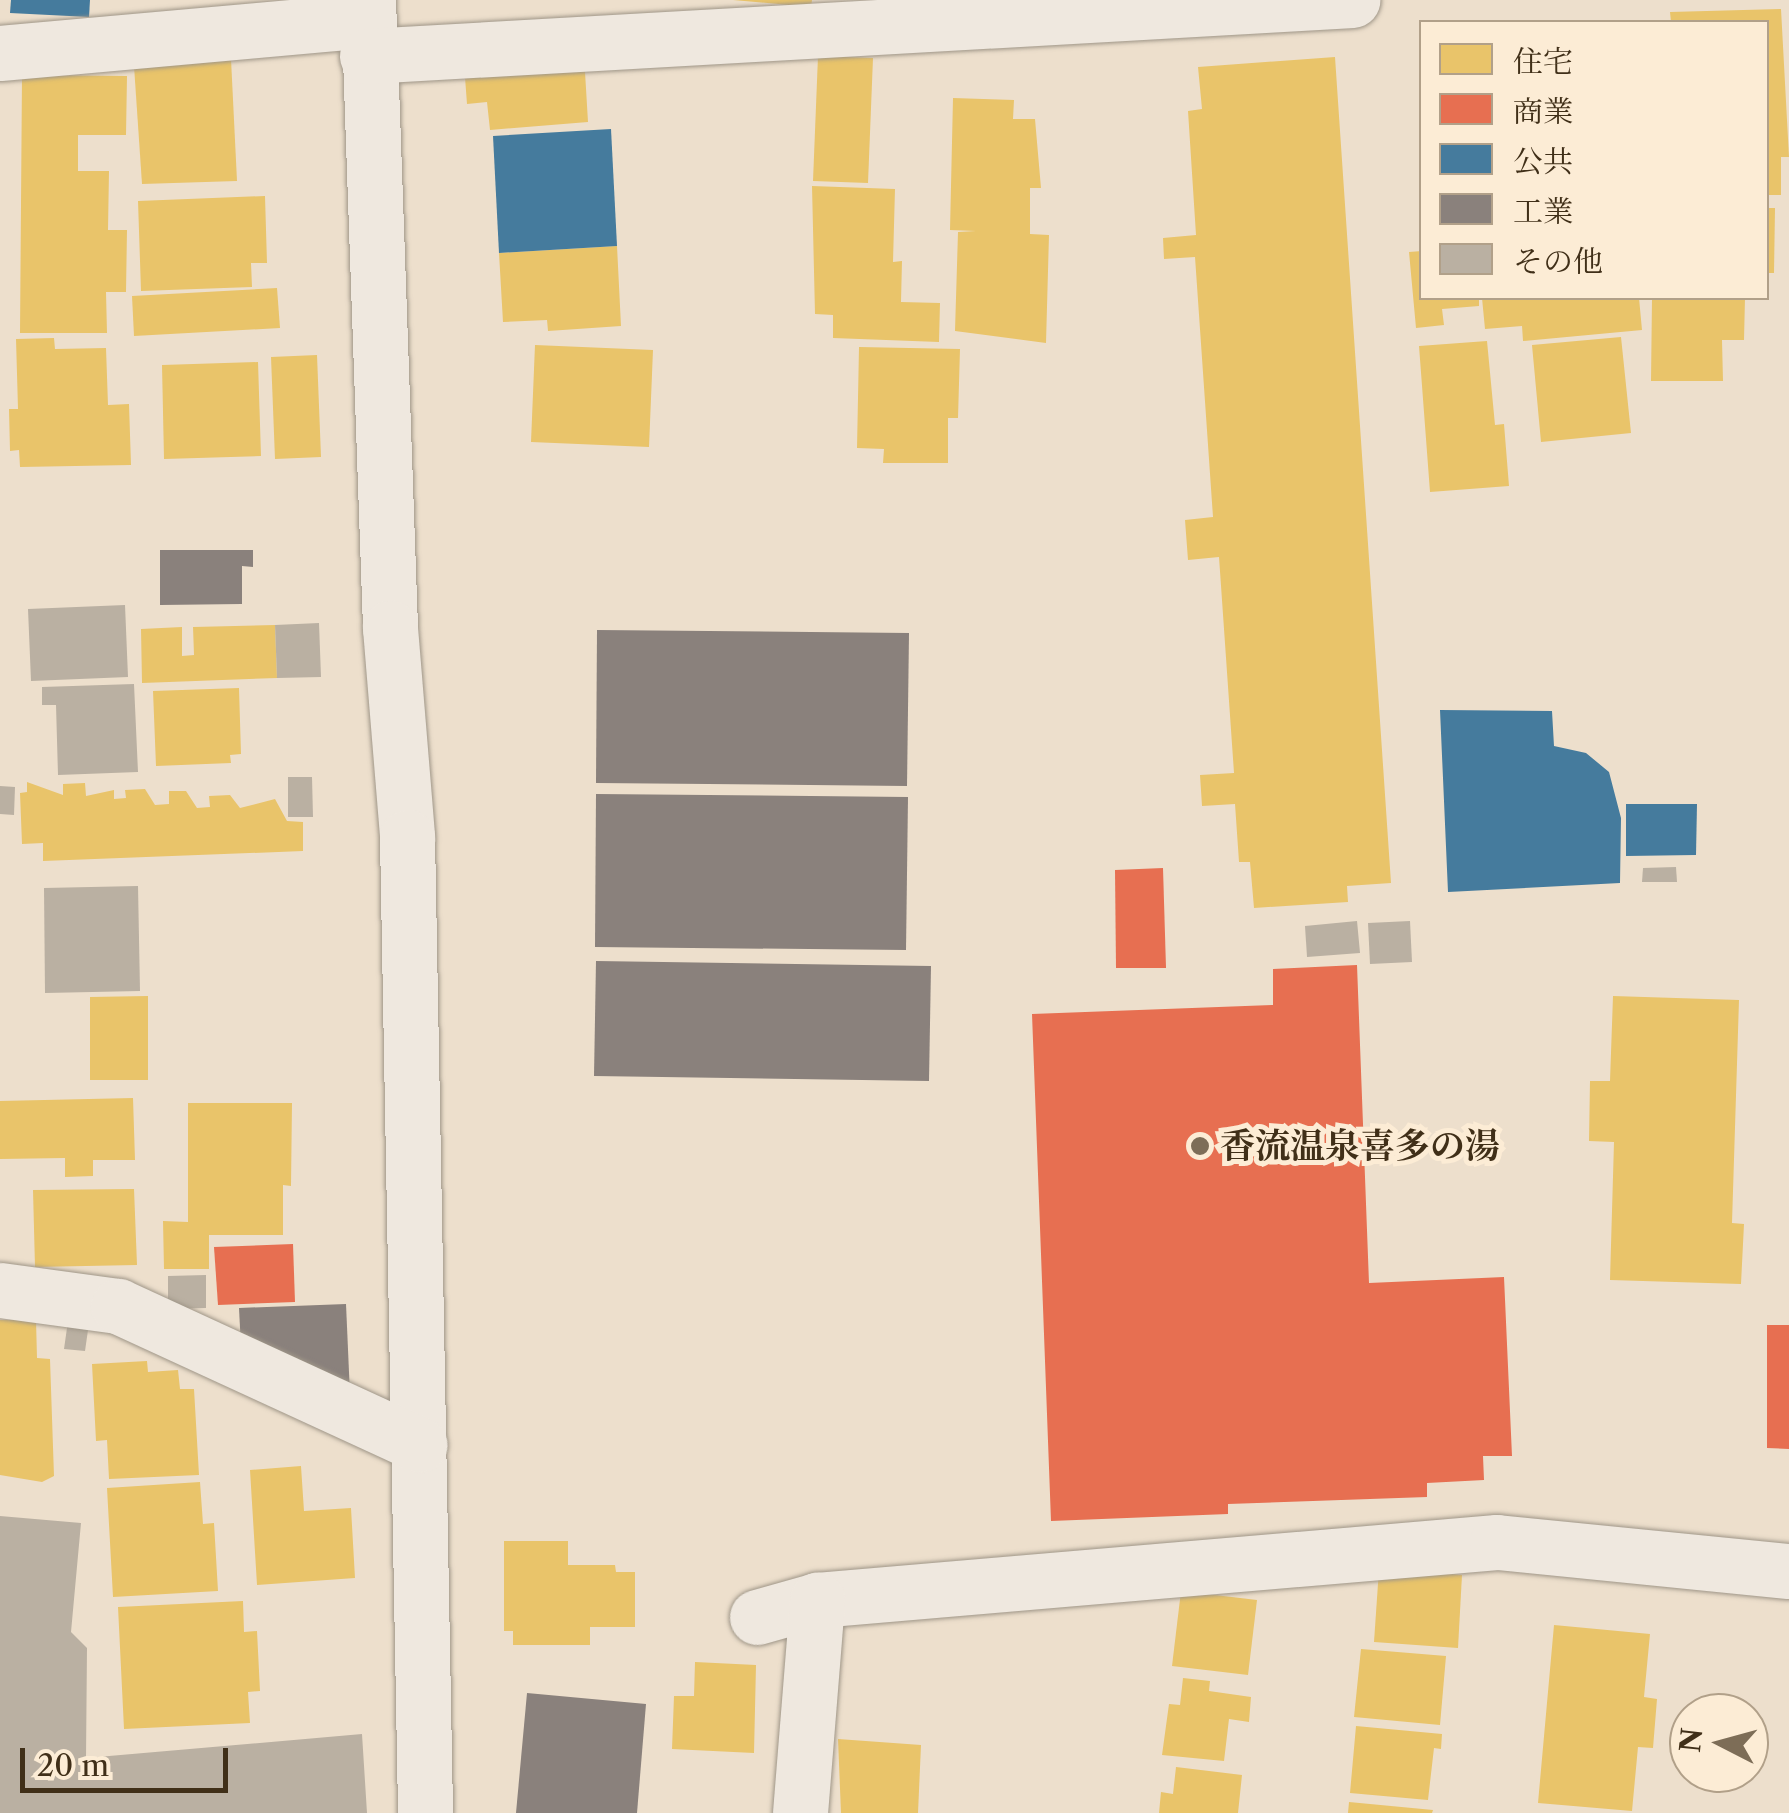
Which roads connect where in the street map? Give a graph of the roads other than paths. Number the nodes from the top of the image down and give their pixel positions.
1 (1352, 0) edge
2 (368, 25) edge
3 (0, 53) edge
4 (0, 1290) edge
5 (420, 1445) junction
6 (1789, 1571) edge
7 (817, 1600) junction
8 (758, 1618) dead end
9 (425, 1813) edge
10 (800, 1813) edge

1 - 2 street
2 - 3 street
2 - 5 street
4 - 5 street
5 - 9 street
6 - 7 street
7 - 8 street
7 - 10 street

